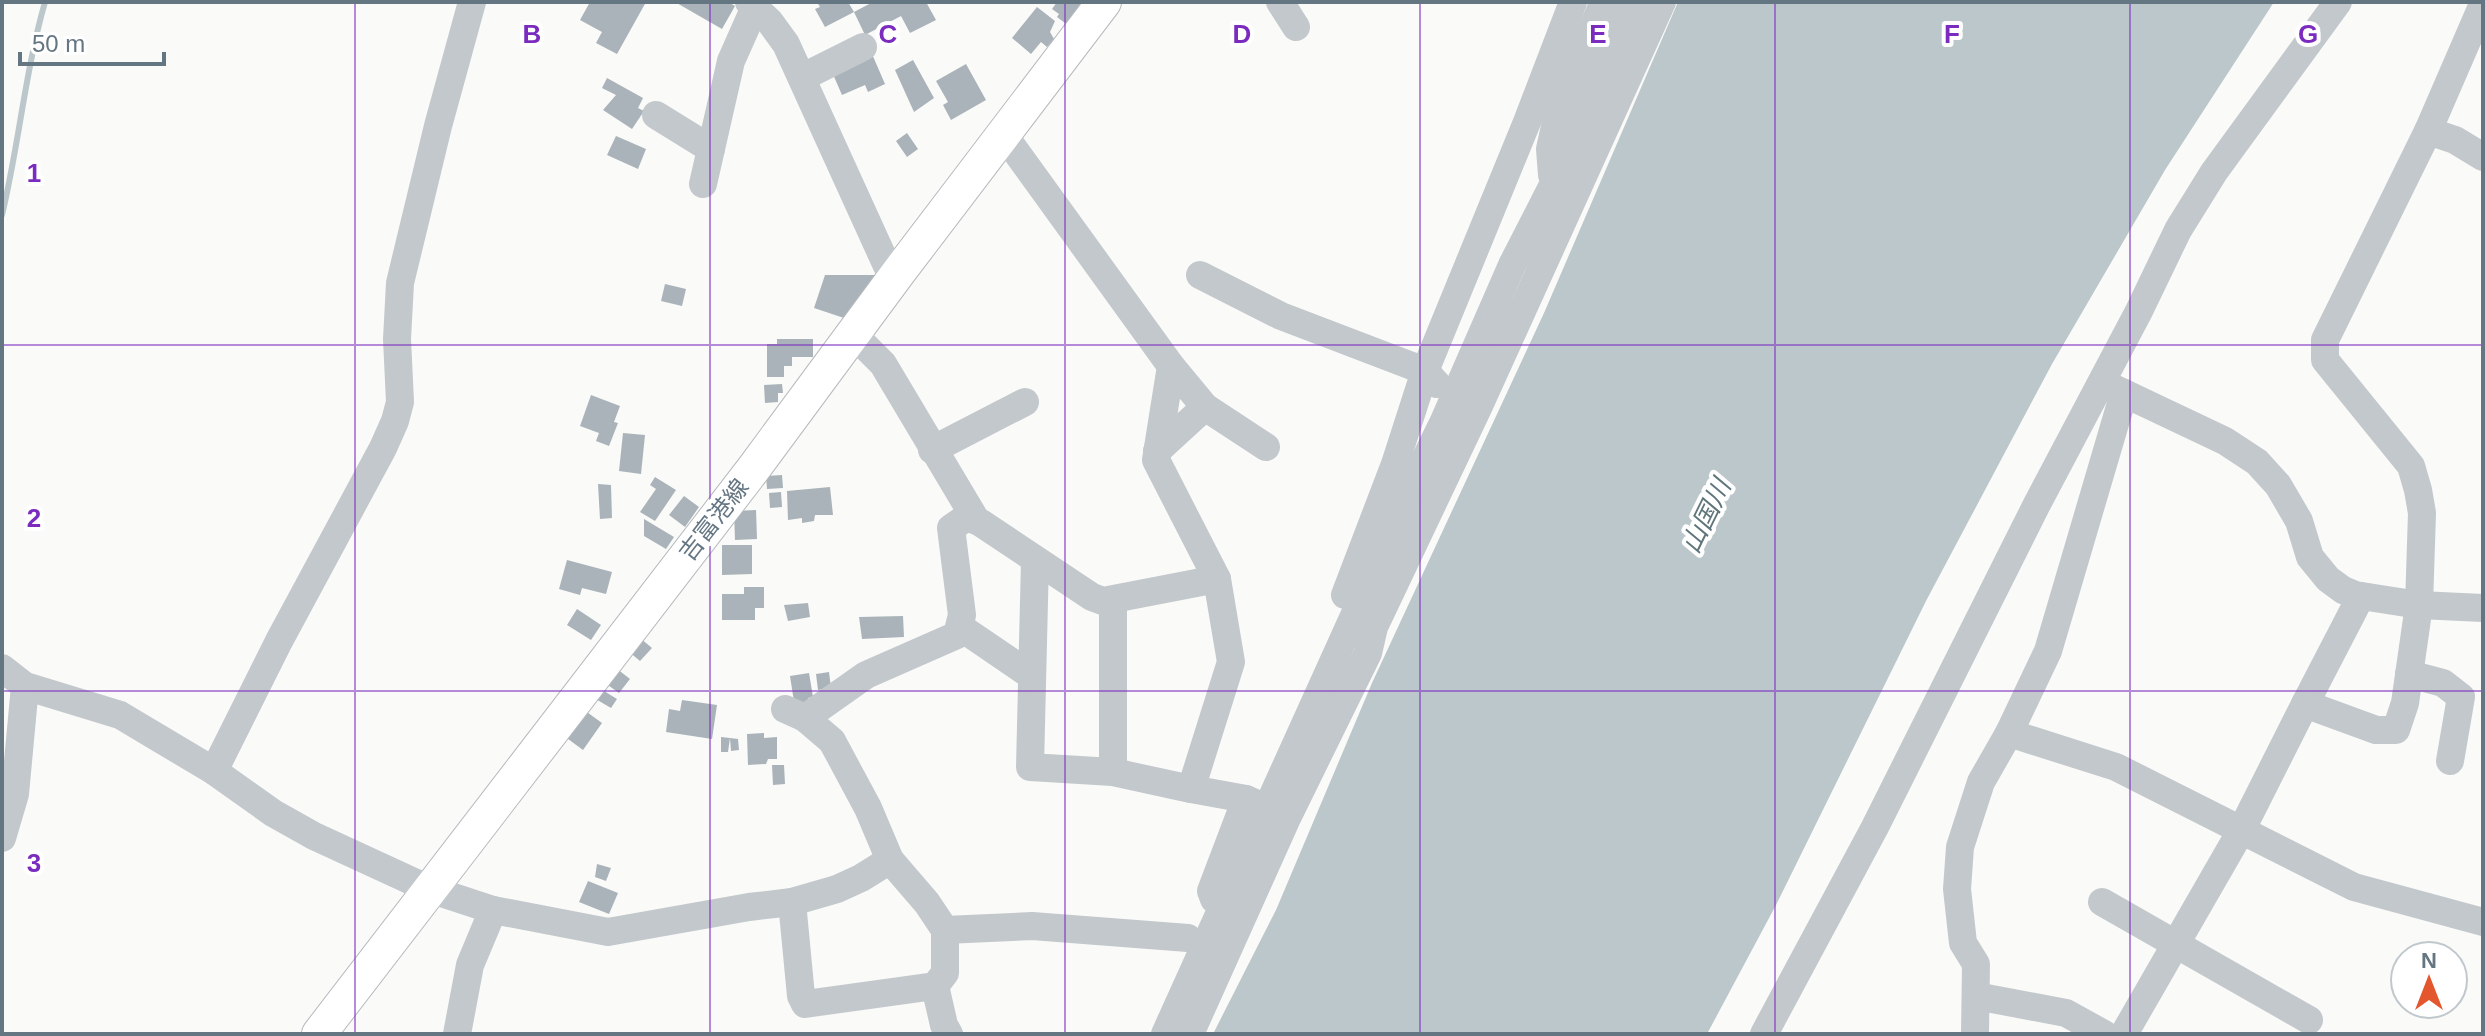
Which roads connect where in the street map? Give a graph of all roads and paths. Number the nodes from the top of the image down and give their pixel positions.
1 (472, 2) edge
2 (1104, 2) edge
3 (1280, 2) edge
4 (1573, 2) edge
5 (1604, 2) edge
6 (1632, 2) edge
7 (1652, 2) edge
8 (1662, 2) edge
9 (2338, 2) edge
10 (752, 4) edge
11 (2483, 4) edge
12 (1296, 27) dead end
13 (863, 47) dead end
14 (1579, 57) junction
15 (803, 77) junction
16 (656, 115) dead end
17 (1594, 115) junction
18 (2428, 131) junction
19 (1004, 135) junction
20 (711, 149) junction
21 (2483, 157) edge
22 (703, 184) dead end
23 (1553, 185) junction
24 (898, 273) junction
25 (1200, 275) dead end
26 (1525, 279) junction
27 (853, 334) junction
28 (1171, 366) junction
29 (2112, 388) junction
30 (1450, 397) junction
31 (1025, 402) dead end
32 (1205, 407) junction
33 (1266, 447) dead end
34 (932, 450) junction
35 (1157, 451) junction
36 (976, 520) junction
37 (1035, 560) junction
38 (1217, 579) junction
39 (2361, 596) junction
40 (1113, 600) junction
41 (2419, 605) junction
42 (2483, 608) edge
43 (960, 627) junction
44 (1349, 629) junction
45 (2, 668) edge
46 (2409, 674) junction
47 (1032, 676) junction
48 (25, 686) junction
49 (2305, 704) junction
50 (2009, 733) junction
51 (1317, 758) junction
52 (2450, 761) dead end
53 (214, 771) junction
54 (1113, 772) junction
55 (1191, 789) junction
56 (1267, 809) junction
57 (2242, 829) junction
58 (2, 838) edge
59 (890, 860) junction
60 (429, 889) junction
61 (792, 902) junction
62 (2102, 902) dead end
63 (493, 910) junction
64 (1231, 918) junction
65 (2483, 922) edge
66 (945, 930) junction
67 (1188, 938) junction
68 (2176, 944) junction
69 (935, 986) junction
70 (1976, 996) junction
71 (2309, 1020) dead end
72 (1174, 1032) edge
73 (319, 1034) edge
74 (457, 1034) edge
75 (949, 1034) edge
76 (1764, 1034) edge
77 (1975, 1034) edge
78 (2104, 1034) edge
79 (2124, 1034) edge

1 - 53 street
2 - 19 main road, 吉富港線
3 - 12 street
4 - 14 street
5 - 14 street
6 - 14 street
7 - 17 street
8 - 17 street
9 - 29 street
10 - 15 street
10 - 20 street
11 - 18 street
13 - 15 street
14 - 17 street
14 - 23 street
14 - 30 street
15 - 24 street
16 - 20 street
17 - 23 street
17 - 26 street
18 - 21 street
18 - 41 street
19 - 24 main road, 吉富港線
19 - 28 street
20 - 22 street
23 - 26 street
24 - 27 main road, 吉富港線
25 - 30 street
26 - 30 street
27 - 34 street
27 - 60 main road, 吉富港線
28 - 32 street
28 - 35 street
29 - 39 street
29 - 50 street
29 - 76 street
30 - 44 street
30 - 44 street
30 - 51 street
31 - 34 street
32 - 33 street
32 - 35 street
34 - 36 street
35 - 38 street
36 - 37 street
36 - 43 street
37 - 40 street
37 - 47 street
38 - 40 street
38 - 55 street
39 - 41 street
39 - 49 street
40 - 54 street
41 - 42 street
41 - 46 street
43 - 47 street
43 - 59 street
44 - 51 street
44 - 56 street
45 - 48 street
46 - 49 street
46 - 52 street
47 - 54 street
48 - 53 street
48 - 58 street
49 - 57 street
50 - 57 street
50 - 70 street
51 - 56 street
53 - 60 street
54 - 55 street
55 - 56 street
56 - 64 street
57 - 65 street
57 - 68 street
59 - 61 street
59 - 66 street
60 - 63 street
60 - 73 main road, 吉富港線
61 - 63 street
61 - 69 street
62 - 68 street
63 - 74 street
64 - 67 street
64 - 72 street
66 - 67 street
66 - 69 street
67 - 72 street
68 - 71 street
68 - 79 street
69 - 75 street
70 - 77 street
70 - 78 street

